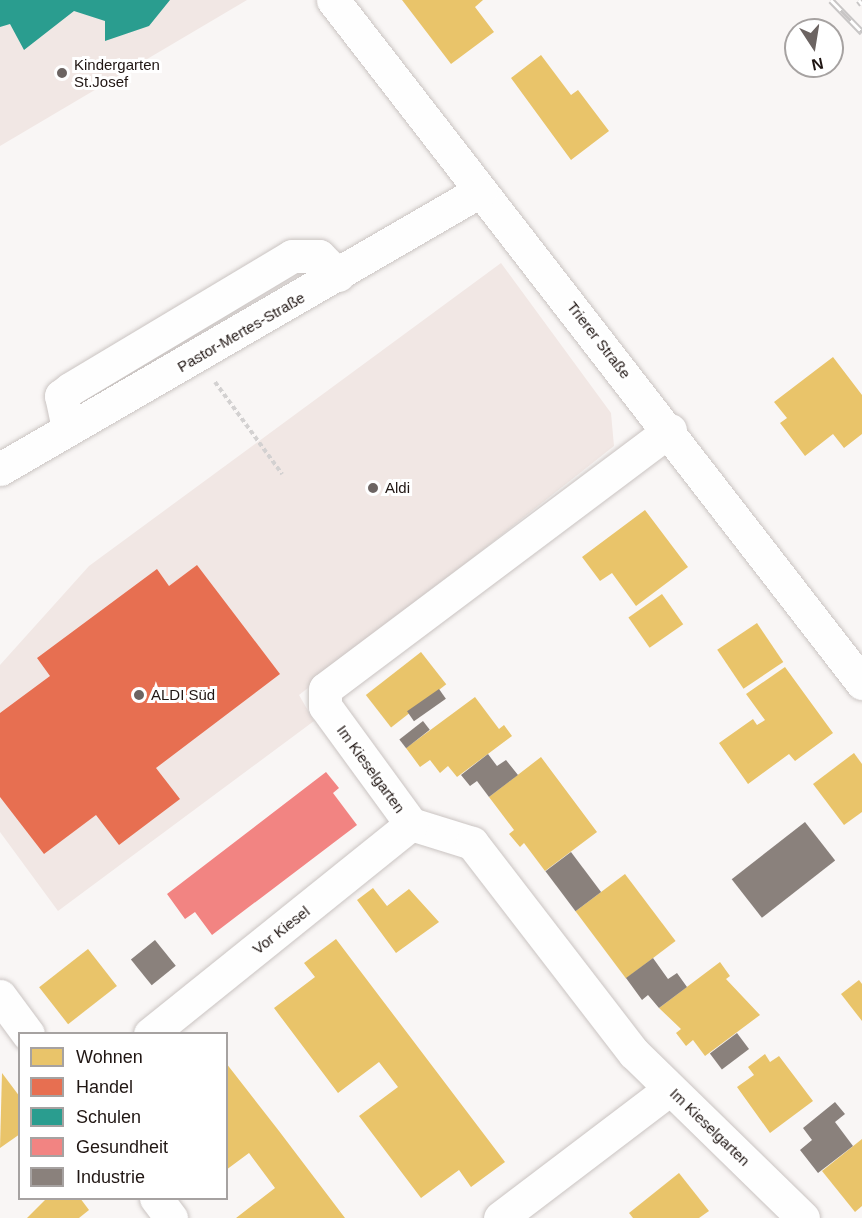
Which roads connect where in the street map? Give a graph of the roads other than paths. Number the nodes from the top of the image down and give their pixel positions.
1 (333, 0) edge
2 (480, 191) junction
3 (338, 275) junction
4 (68, 428) junction
5 (670, 430) junction
6 (0, 469) edge
7 (862, 683) edge
8 (411, 824) junction
9 (0, 996) edge
10 (27, 1032) edge
11 (152, 1032) edge
12 (670, 1089) junction
13 (158, 1200) edge
14 (171, 1218) edge
15 (500, 1218) edge
16 (803, 1218) edge

1 - 2 street, Trierer Straße
2 - 3 street, Pastor-Mertes-Straße
2 - 5 street, Trierer Straße
3 - 4 street, Pastor-Mertes-Straße
3 - 4 street
4 - 6 street, Pastor-Mertes-Straße
5 - 7 street, Trierer Straße
5 - 8 street, Im Kieselgarten
8 - 11 street, Vor Kiesel
8 - 12 street, Im Kieselgarten
9 - 10 street
12 - 15 street
12 - 16 street, Im Kieselgarten
13 - 14 street

